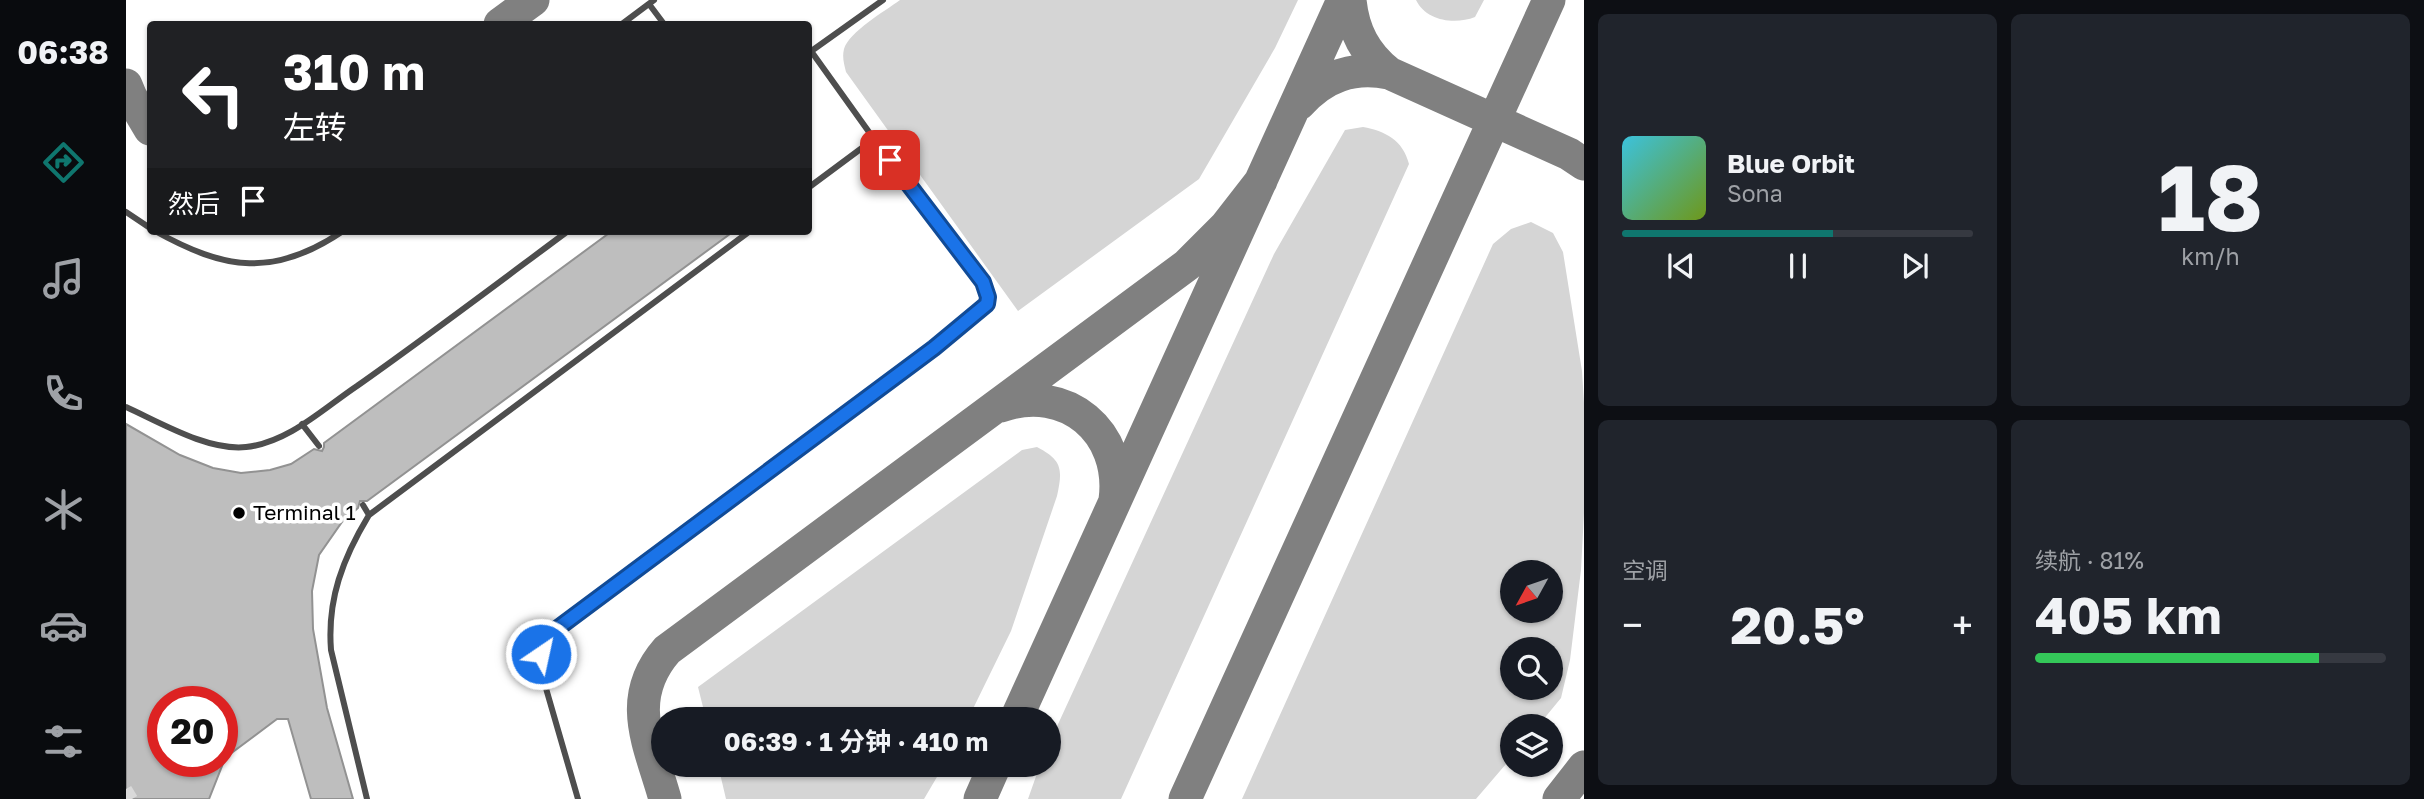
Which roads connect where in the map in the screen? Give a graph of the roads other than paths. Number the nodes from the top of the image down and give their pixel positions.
1 (883, 0) edge
2 (651, 2) edge
3 (625, 21) edge
4 (662, 21) edge
5 (812, 51) edge
6 (812, 55) edge
7 (874, 139) junction
8 (812, 185) edge
9 (126, 212) edge
10 (147, 226) edge
11 (163, 235) edge
12 (336, 235) edge
13 (563, 235) edge
14 (745, 235) edge
15 (126, 408) edge
16 (302, 424) junction
17 (319, 446) dead end
18 (363, 505) dead end
19 (369, 515) junction
20 (367, 799) edge
21 (578, 799) edge

1 - 5 lane
2 - 3 lane
2 - 4 lane
6 - 7 lane
7 - 8 lane
7 - 21 lane
9 - 10 lane
11 - 12 lane
13 - 16 lane
14 - 19 lane
15 - 16 lane
16 - 17 lane
18 - 19 lane
19 - 20 lane

